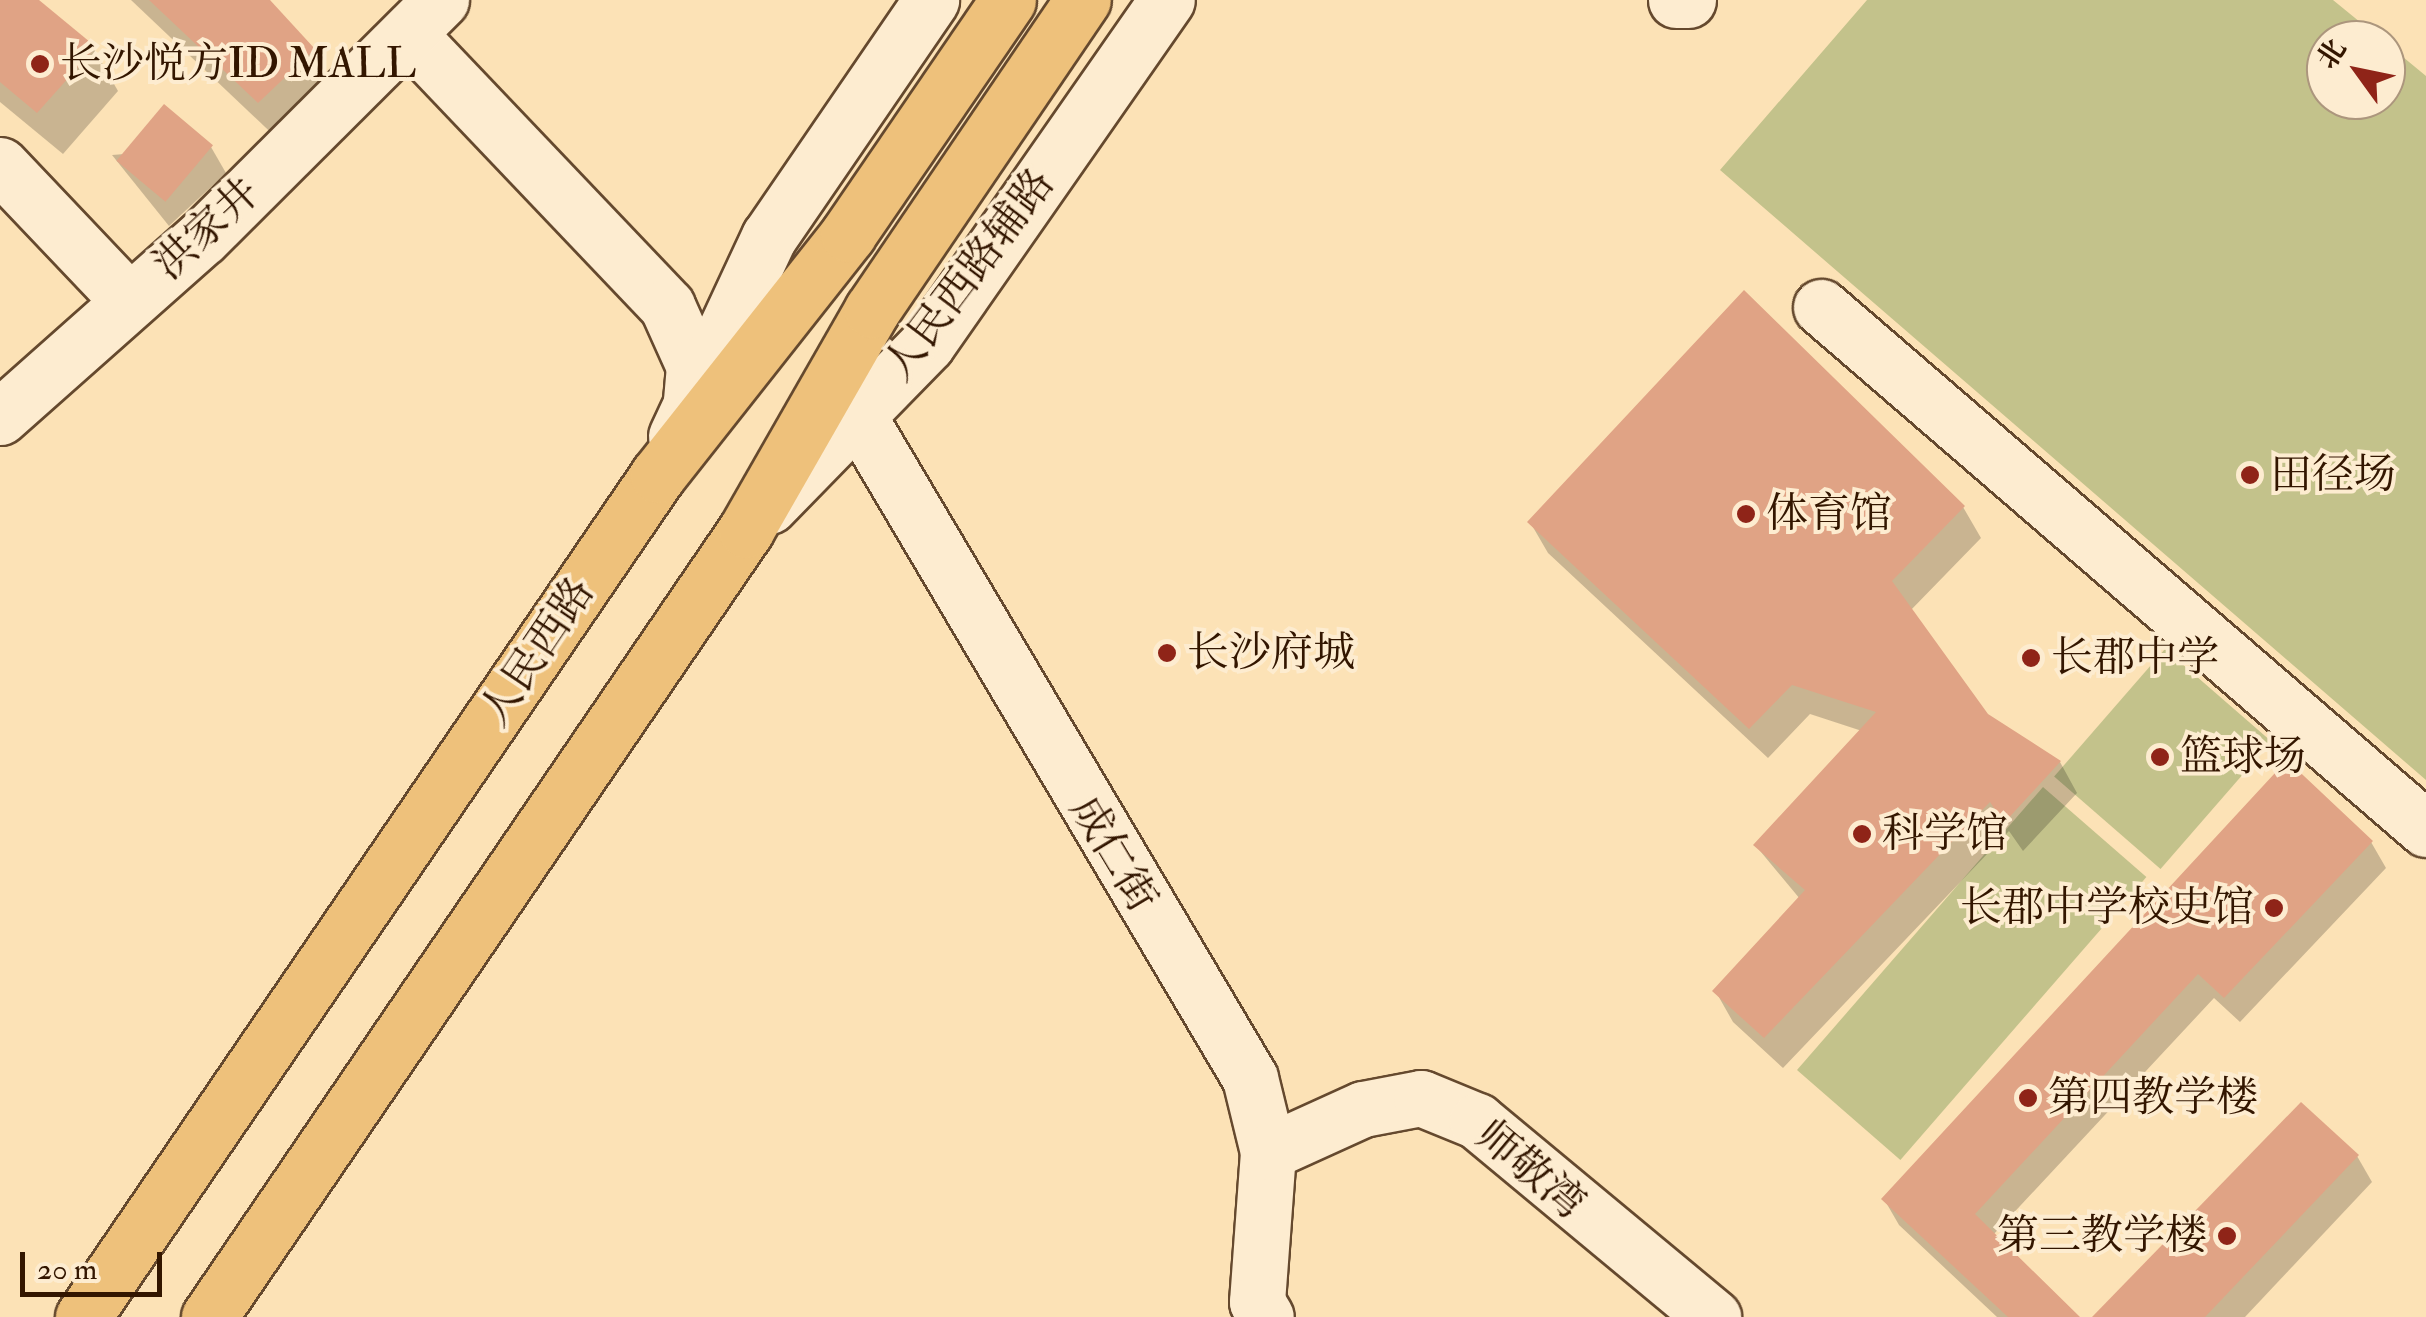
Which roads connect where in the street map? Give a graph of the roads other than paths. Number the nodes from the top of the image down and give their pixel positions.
1 (931, 0) edge
2 (1008, 0) edge
3 (1083, 0) edge
4 (1167, 0) edge
5 (1676, 0) edge
6 (1688, 0) edge
7 (425, 18) edge
8 (0, 165) edge
9 (129, 301) junction
10 (1822, 307) dead end
11 (691, 404) junction
12 (858, 416) junction
13 (0, 417) edge
14 (658, 475) junction
15 (746, 530) junction
16 (2426, 830) edge
17 (1268, 1152) junction
18 (1709, 1316) edge
19 (83, 1317) edge
20 (209, 1317) edge
21 (1266, 1317) edge

1 - 11 street
2 - 14 main road, 人民西路
3 - 15 main road
4 - 12 street, 人民西路辅路
5 - 6 street
7 - 9 street, 洪家井
7 - 11 street
8 - 9 street
9 - 13 street, 洪家井
10 - 16 street
11 - 14 street
12 - 15 street, 人民西路辅路
12 - 17 street, 成仁街
14 - 19 main road, 人民西路
15 - 20 main road
17 - 18 street, 师敬湾
17 - 21 street, 成仁街

